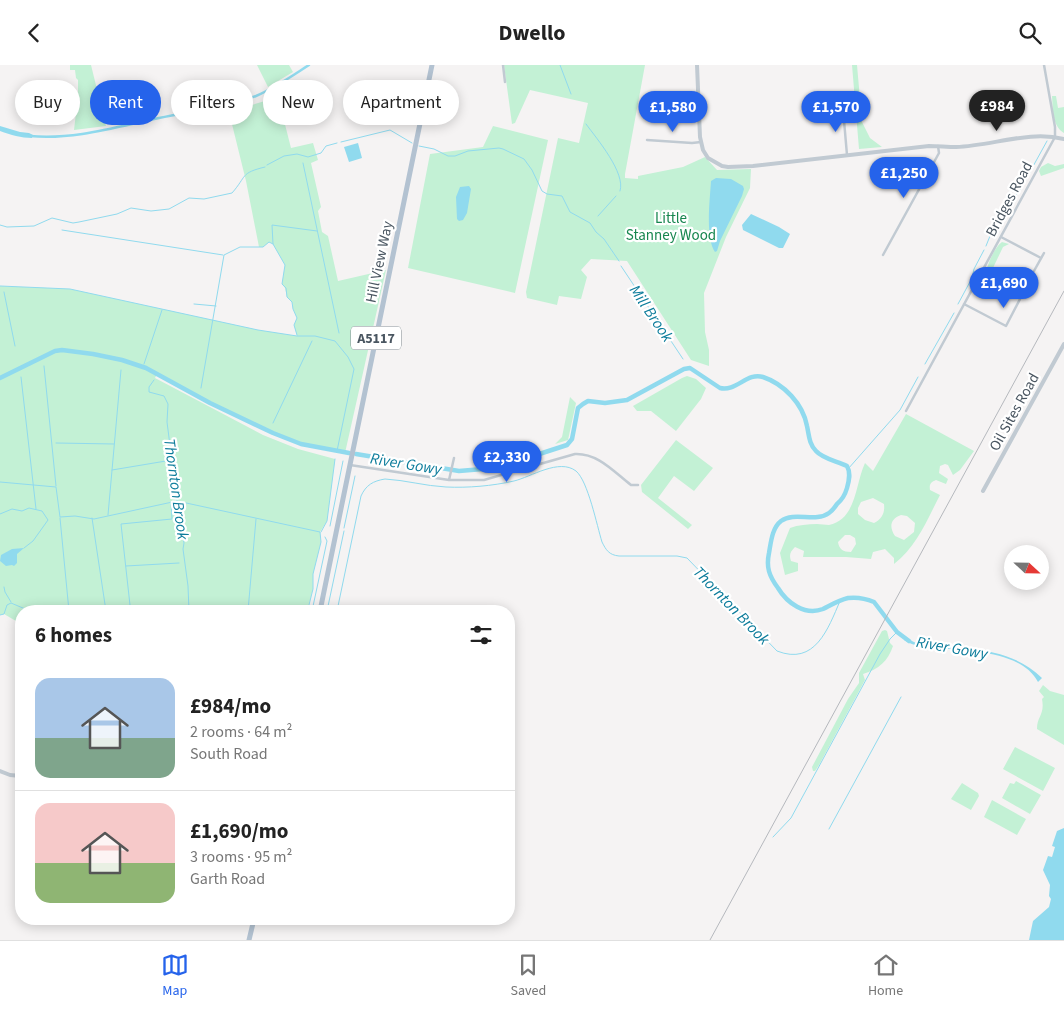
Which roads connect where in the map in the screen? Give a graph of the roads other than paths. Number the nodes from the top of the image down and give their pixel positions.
1 (432, 65) edge
2 (503, 65) edge
3 (697, 65) edge
4 (1044, 65) edge
5 (505, 82) dead end
6 (843, 109) dead end
7 (1055, 137) junction
8 (1064, 139) edge
9 (647, 140) dead end
10 (700, 142) junction
11 (938, 146) junction
12 (848, 155) junction
13 (1001, 237) junction
14 (1044, 253) dead end
15 (883, 255) dead end
16 (1041, 258) junction
17 (963, 304) junction
18 (1064, 344) edge
19 (906, 411) dead end
20 (454, 458) dead end
21 (349, 465) junction
22 (449, 481) junction
23 (638, 485) dead end
24 (983, 491) dead end
25 (321, 605) edge
26 (0, 771) edge
27 (15, 775) edge
28 (253, 925) edge
29 (249, 940) edge

1 - 21 main road, Hill View Way / A5117
2 - 5 street
3 - 10 street
4 - 7 street
6 - 12 street
7 - 8 street
7 - 11 street
7 - 13 street, Bridges Road
9 - 10 street
10 - 12 street
11 - 12 street
11 - 15 street
13 - 16 street
13 - 17 street, Bridges Road
14 - 16 street
16 - 17 street
17 - 19 street, Bridges Road
18 - 24 street, Oil Sites Road
20 - 22 street
21 - 22 street
21 - 25 main road, Hill View Way / A5117
22 - 23 street
26 - 27 street
28 - 29 main road

